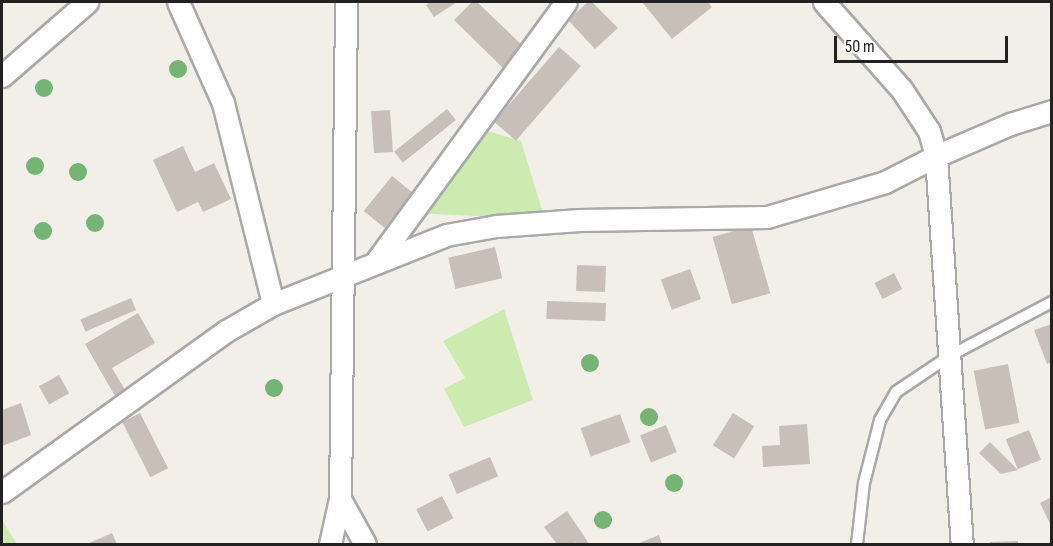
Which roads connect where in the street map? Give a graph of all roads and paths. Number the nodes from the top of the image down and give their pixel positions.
1 (87, 2) edge
2 (178, 2) edge
3 (346, 2) edge
4 (566, 2) edge
5 (824, 2) edge
6 (2, 76) edge
7 (1052, 111) edge
8 (936, 156) junction
9 (375, 263) junction
10 (343, 277) junction
11 (1052, 302) edge
12 (273, 304) junction
13 (951, 355) junction
14 (2, 492) edge
15 (340, 499) junction
16 (330, 544) edge
17 (365, 544) edge
18 (857, 544) edge
19 (962, 544) edge

1 - 6 street
2 - 12 street
3 - 10 street
4 - 9 street
5 - 8 street
7 - 8 street
8 - 9 street
8 - 13 street
9 - 10 street
10 - 12 street
10 - 15 street
11 - 13 lane
12 - 14 street
13 - 18 lane
13 - 19 street
15 - 16 street
15 - 17 street

